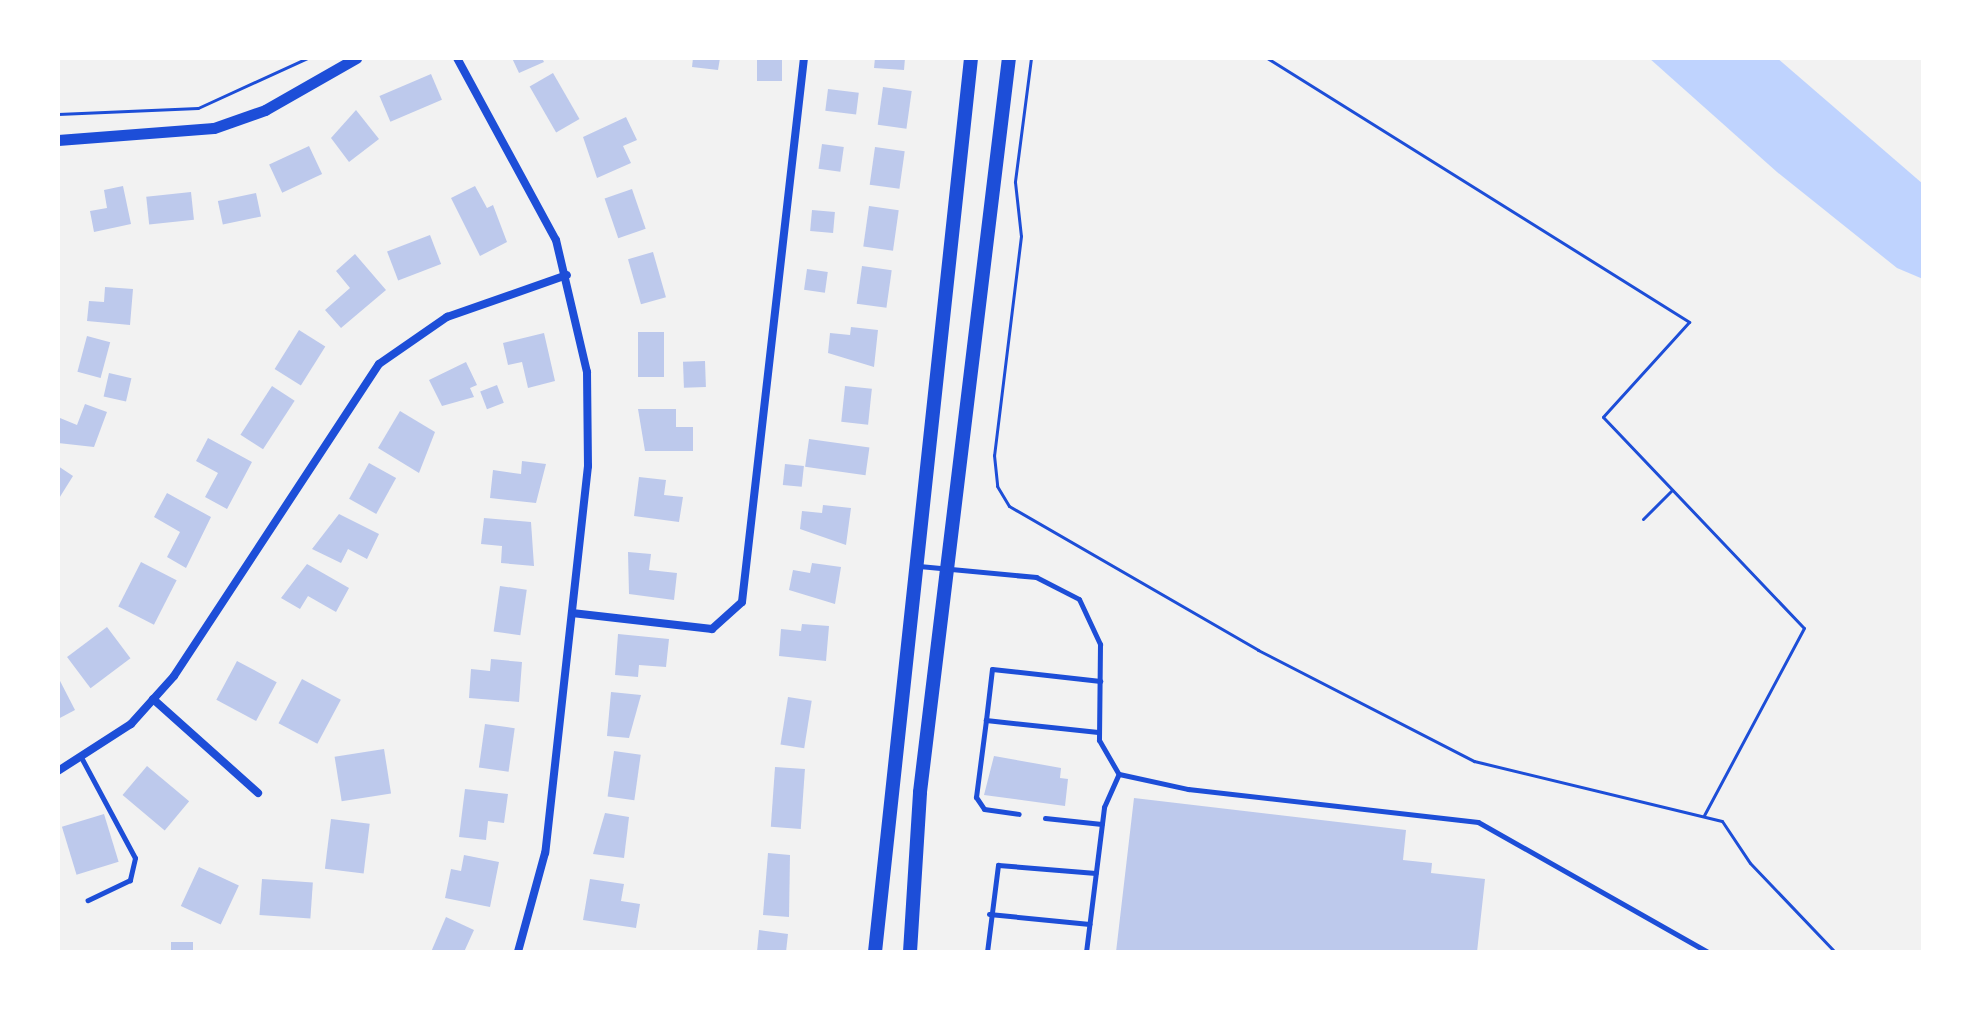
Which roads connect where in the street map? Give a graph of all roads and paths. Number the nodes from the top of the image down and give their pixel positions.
1 (307, 58) edge
2 (356, 58) edge
3 (457, 58) edge
4 (804, 58) edge
5 (971, 58) edge
6 (1009, 58) edge
7 (1031, 58) edge
8 (1267, 58) edge
9 (58, 114) edge
10 (58, 140) edge
11 (567, 275) junction
12 (1672, 490) junction
13 (1643, 519) dead end
14 (918, 566) junction
15 (947, 568) junction
16 (572, 613) junction
17 (1100, 681) junction
18 (153, 699) junction
19 (986, 720) junction
20 (1098, 732) junction
21 (82, 759) junction
22 (58, 771) edge
23 (1119, 774) junction
24 (258, 793) dead end
25 (1019, 814) dead end
26 (1704, 815) junction
27 (1045, 818) dead end
28 (1102, 824) junction
29 (1096, 873) junction
30 (88, 900) dead end
31 (989, 914) junction
32 (1090, 924) junction
33 (877, 929) junction
34 (518, 952) edge
35 (875, 952) edge
36 (881, 952) edge
37 (910, 952) edge
38 (987, 952) edge
39 (1086, 952) edge
40 (1708, 952) edge
41 (1835, 952) edge

1 - 9 path
2 - 10 street
3 - 11 street
4 - 16 street
5 - 14 main road
6 - 15 main road
7 - 26 path
8 - 12 path
11 - 16 street
11 - 18 street
12 - 13 path
12 - 26 path
14 - 15 lane
14 - 33 main road
15 - 17 lane
15 - 37 main road
16 - 34 street
17 - 19 lane
17 - 20 lane
18 - 21 street
18 - 24 street
19 - 20 lane
19 - 25 lane
20 - 23 lane
21 - 22 street
21 - 30 lane
23 - 28 lane
23 - 40 lane
26 - 41 path
27 - 28 lane
28 - 29 lane
29 - 31 lane
29 - 32 lane
31 - 32 lane
31 - 38 lane
32 - 39 lane
33 - 35 main road
33 - 36 main road

